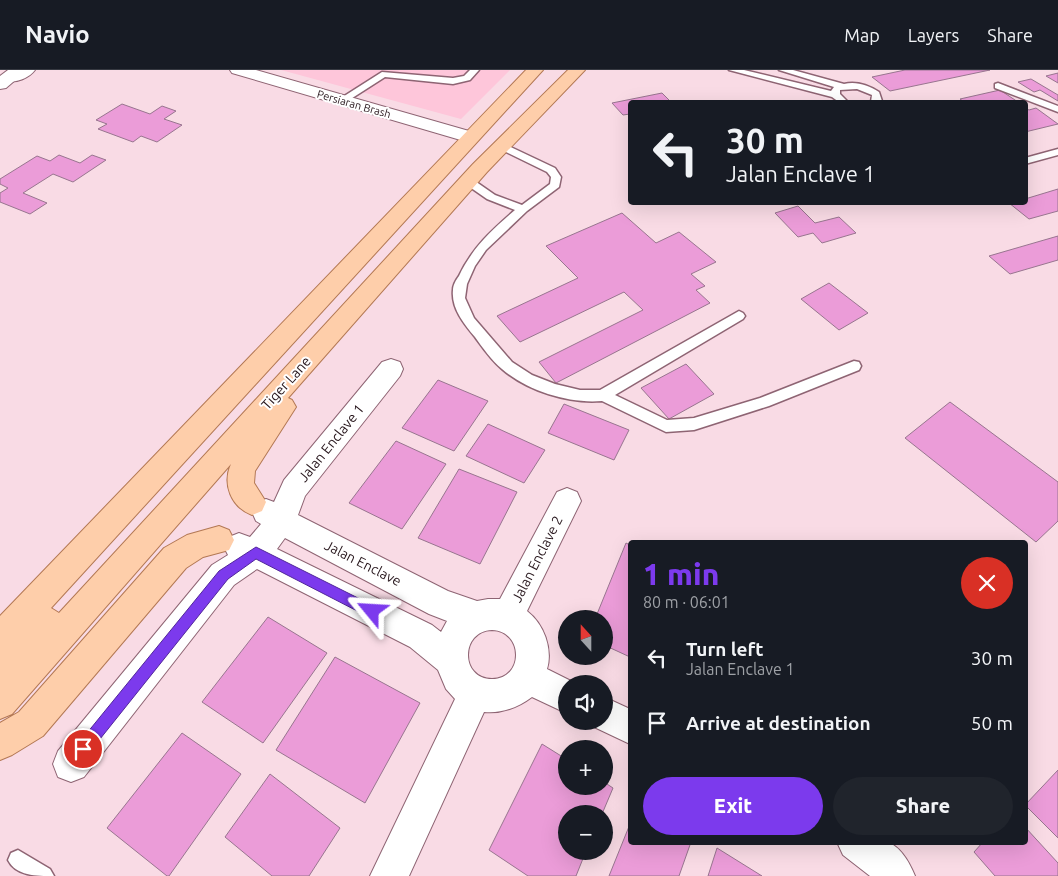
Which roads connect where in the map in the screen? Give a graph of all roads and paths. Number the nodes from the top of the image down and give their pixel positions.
1 (238, 70) edge
2 (475, 70) edge
3 (535, 70) edge
4 (577, 70) edge
5 (733, 70) edge
6 (783, 70) edge
7 (842, 86) junction
8 (998, 86) dead end
9 (835, 94) junction
10 (343, 100) junction
11 (842, 100) edge
12 (877, 100) edge
13 (1058, 109) edge
14 (470, 137) junction
15 (502, 146) junction
16 (1058, 152) edge
17 (1028, 160) edge
18 (468, 181) junction
19 (523, 209) junction
20 (739, 316) dead end
21 (313, 353) junction
22 (854, 366) dead end
23 (391, 369) dead end
24 (292, 375) junction
25 (603, 395) junction
26 (567, 501) dead end
27 (252, 502) joint
28 (280, 521) junction
29 (219, 540) joint
30 (256, 553) junction
31 (69, 566) junction
32 (492, 617) junction
33 (0, 620) edge
34 (0, 639) edge
35 (451, 660) junction
36 (0, 671) edge
37 (526, 676) junction
38 (558, 692) edge
39 (475, 694) junction
40 (0, 702) edge
41 (613, 718) edge
42 (628, 726) edge
43 (0, 743) edge
44 (71, 764) dead end
45 (860, 845) edge
46 (18, 860) dead end
47 (43, 876) edge
48 (389, 876) edge
49 (896, 876) edge

1 - 10 street, Persiaran Brash
2 - 10 lane
3 - 14 main road
4 - 15 main road, Tiger Lane
5 - 9 lane
6 - 7 lane
7 - 9 lane
7 - 12 lane
8 - 13 lane
9 - 11 lane
10 - 14 street, Persiaran Brash
14 - 31 main road
15 - 18 main road, Tiger Lane
15 - 19 lane
16 - 17 lane
18 - 19 lane
18 - 21 main road, Tiger Lane
19 - 25 lane
20 - 25 lane
21 - 24 main road, Tiger Lane
21 - 27 main road
22 - 25 lane
23 - 28 street, Jalan Enclave 1
24 - 36 main road
24 - 40 main road, Tiger Lane
26 - 32 street, Jalan Enclave 2
27 - 28 street, Jalan Enclave
28 - 30 street, Jalan Enclave 1
28 - 32 street, Jalan Enclave
29 - 30 street
29 - 43 main road
30 - 35 street
30 - 44 street
31 - 33 main road
31 - 34 main road
32 - 35 street
32 - 37 street, Jalan Enclave
35 - 39 street
37 - 38 street
37 - 39 street
39 - 48 street
41 - 42 street
45 - 49 street
46 - 47 lane

